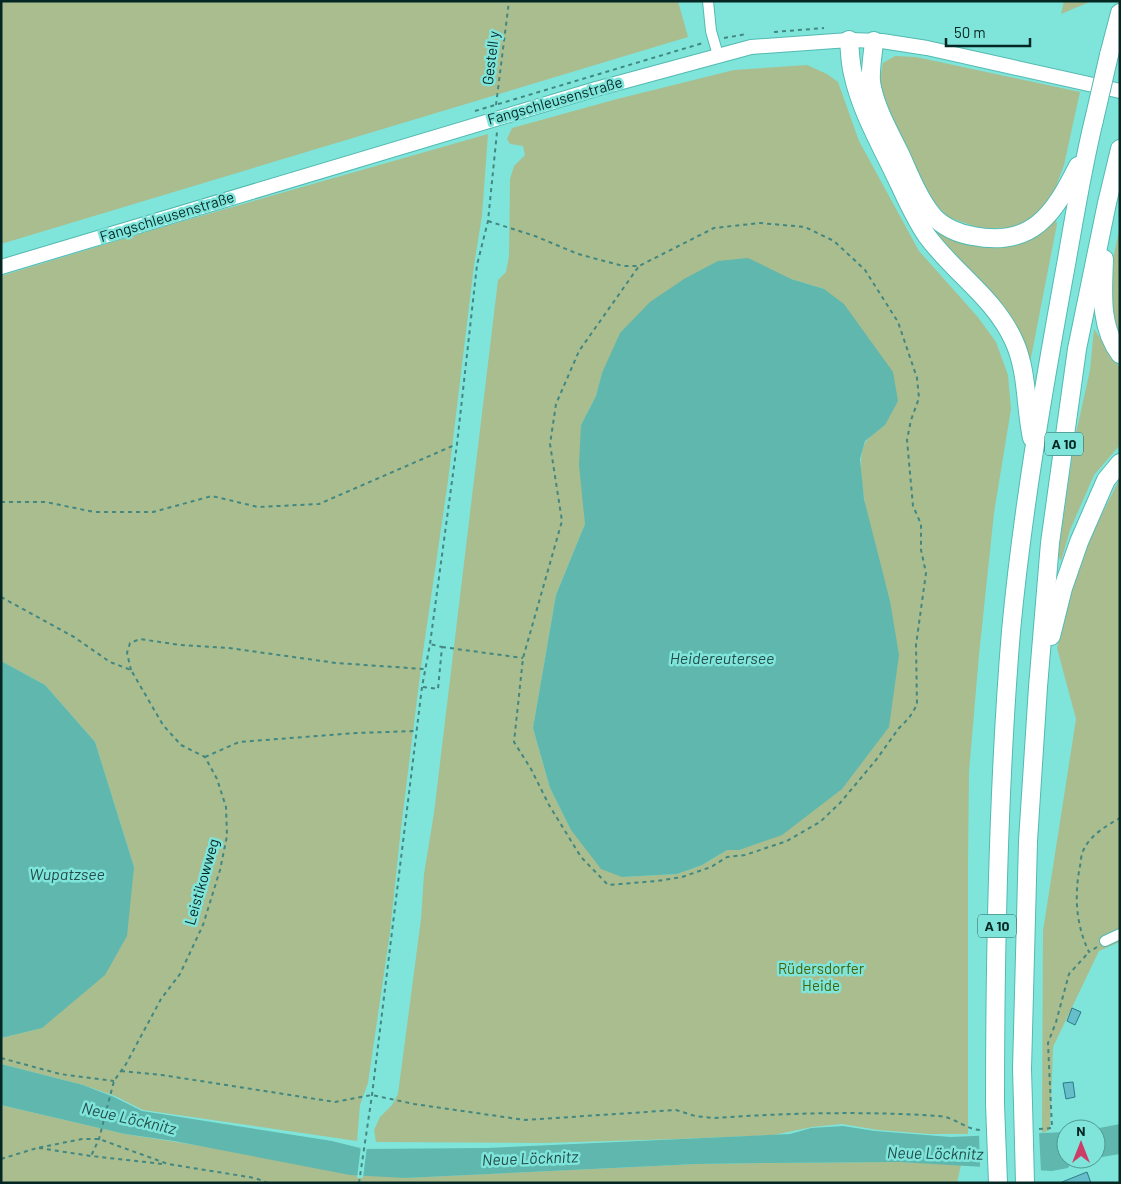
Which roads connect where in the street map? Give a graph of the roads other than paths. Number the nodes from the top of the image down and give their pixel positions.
1 (708, 1) edge
2 (1120, 13) edge
3 (849, 40) junction
4 (874, 41) junction
5 (718, 55) junction
6 (1120, 91) edge
7 (1088, 145) junction
8 (1120, 149) edge
9 (1107, 203) junction
10 (1, 267) edge
11 (1120, 354) edge
12 (1034, 448) junction
13 (1120, 463) edge
14 (1038, 687) junction
15 (1120, 934) edge
16 (1105, 942) road end
17 (998, 1183) edge
18 (1025, 1183) edge

1 - 5 street
2 - 7 highway, A 10, bridge
3 - 4 main road, Fangschleusenstraße
3 - 5 main road, Fangschleusenstraße
3 - 12 highway
4 - 6 main road, Fangschleusenstraße
4 - 7 highway
5 - 10 main road, Fangschleusenstraße
7 - 12 highway, A 10
8 - 9 highway, A 10
9 - 11 highway
9 - 14 highway, A 10
12 - 17 highway, A 10, bridge
13 - 14 highway
14 - 18 highway, A 10, bridge
15 - 16 street

